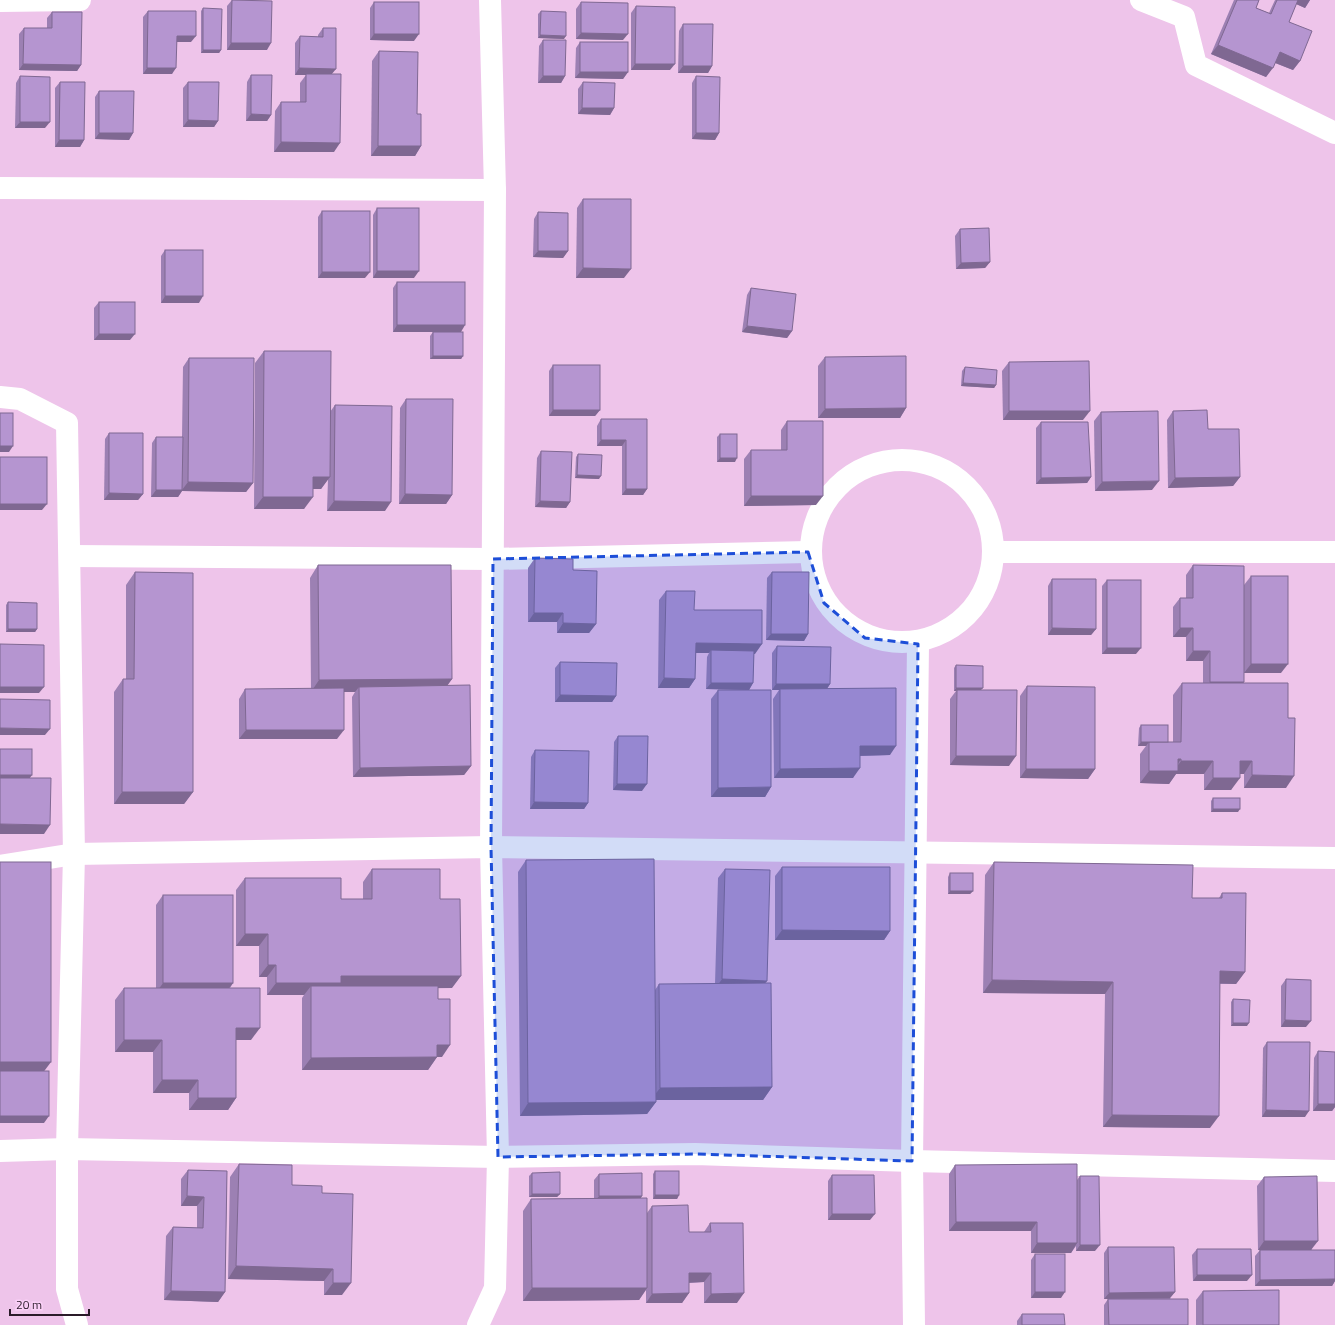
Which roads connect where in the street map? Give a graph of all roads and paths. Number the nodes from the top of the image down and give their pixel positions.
1 (80, 0) edge
2 (490, 0) edge
3 (1141, 0) edge
4 (0, 1) edge
5 (1335, 133) edge
6 (0, 188) edge
7 (495, 190) junction
8 (0, 397) edge
9 (808, 552) junction
10 (997, 552) junction
11 (1335, 552) edge
12 (70, 556) junction
13 (493, 559) junction
14 (918, 644) junction
15 (490, 847) junction
16 (916, 853) junction
17 (74, 854) junction
18 (1335, 858) edge
19 (0, 866) edge
20 (68, 1149) junction
21 (0, 1151) edge
22 (498, 1157) junction
23 (912, 1161) junction
24 (1335, 1171) edge
25 (76, 1325) edge
26 (478, 1325) edge
27 (914, 1325) edge

1 - 4 street
2 - 7 street
3 - 5 street
6 - 7 street
7 - 13 street
8 - 12 street
9 - 10 street
9 - 13 street
9 - 14 street
10 - 11 street
10 - 14 street
12 - 13 street
12 - 17 street
13 - 15 street
14 - 16 street
15 - 16 street
15 - 17 street
15 - 22 street
16 - 18 street
16 - 23 street
17 - 19 street
17 - 20 street
20 - 21 street
20 - 22 street
20 - 25 street
22 - 23 street
22 - 26 street
23 - 24 street
23 - 27 street

